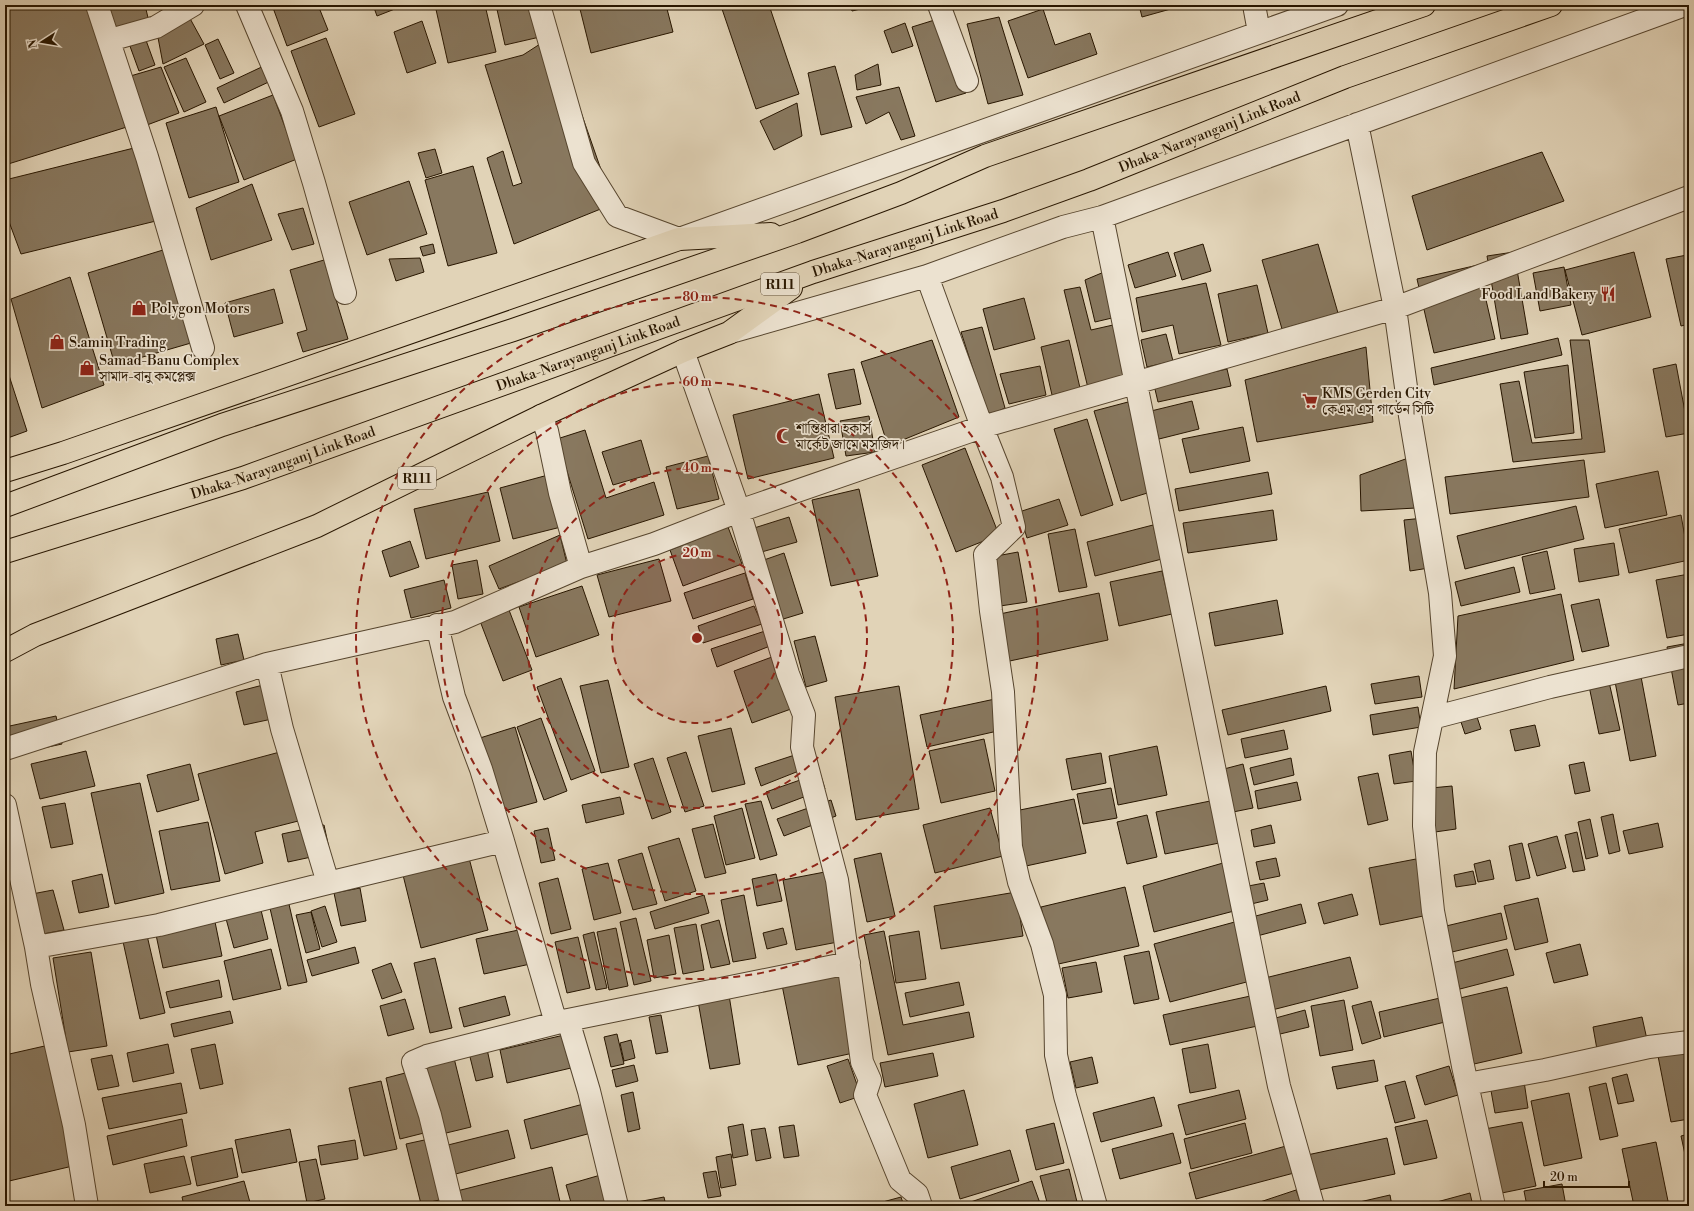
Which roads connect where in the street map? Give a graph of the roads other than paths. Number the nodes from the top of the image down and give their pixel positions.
1 (97, 5) edge
2 (193, 5) edge
3 (248, 5) edge
4 (539, 5) edge
5 (939, 5) edge
6 (1254, 5) edge
7 (1337, 5) edge
8 (1424, 5) edge
9 (1551, 5) edge
10 (1685, 5) edge
11 (1260, 32) junction
12 (110, 40) junction
13 (967, 82) dead end
14 (1357, 124) junction
15 (1689, 197) edge
16 (1102, 217) junction
17 (798, 232) junction
18 (679, 239) junction
19 (813, 272) junction
20 (927, 276) junction
21 (345, 293) dead end
22 (1395, 308) junction
23 (729, 333) junction
24 (203, 348) dead end
25 (683, 351) junction
26 (1136, 383) junction
27 (541, 416) junction
28 (982, 427) junction
29 (5, 471) edge
30 (5, 506) edge
31 (739, 511) junction
32 (5, 552) edge
33 (581, 567) junction
34 (437, 625) junction
35 (5, 651) edge
36 (1689, 656) edge
37 (267, 664) junction
38 (1432, 718) junction
39 (5, 749) edge
40 (5, 805) edge
41 (503, 841) junction
42 (328, 883) junction
43 (36, 947) junction
44 (849, 963) junction
45 (562, 1021) junction
46 (1689, 1042) edge
47 (1467, 1084) junction
48 (87, 1206) edge
49 (452, 1206) edge
50 (616, 1206) edge
51 (921, 1206) edge
52 (1096, 1206) edge
53 (1313, 1206) edge
54 (1494, 1206) edge

1 - 12 street
2 - 12 street
3 - 21 street
4 - 18 street
5 - 13 street
6 - 11 street
7 - 11 street
8 - 17 main road
9 - 19 main road, Dhaka-Narayanganj Link Road / R111
10 - 14 street
11 - 18 street
12 - 24 street
14 - 16 street
14 - 22 street
15 - 22 street
16 - 20 street
16 - 26 street
17 - 18 main road
17 - 30 main road
18 - 29 main road
19 - 23 main road, R111
19 - 32 main road, Dhaka-Narayanganj Link Road / R111
20 - 23 street
20 - 28 street
22 - 26 street
22 - 38 street
23 - 25 main road, R111
25 - 27 main road, R111
25 - 31 street
26 - 28 street
26 - 53 street
27 - 33 street
27 - 35 main road, R111
28 - 31 street
28 - 52 street
31 - 33 street
31 - 44 street
33 - 34 street
34 - 37 street
34 - 41 street
36 - 38 street
37 - 39 street
37 - 42 street
38 - 47 street
40 - 43 street
41 - 42 street
41 - 45 street
42 - 43 street
43 - 48 street
44 - 45 street
44 - 51 street
45 - 49 street
45 - 50 street
46 - 47 street
47 - 54 street

